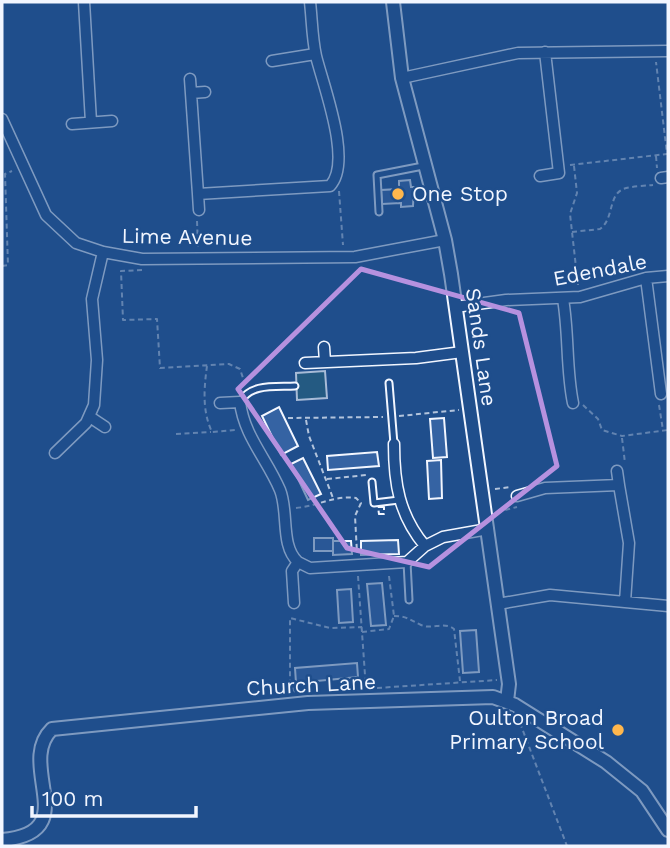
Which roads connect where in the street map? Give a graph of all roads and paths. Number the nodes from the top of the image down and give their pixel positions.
1 (84, 2) edge
2 (310, 2) edge
3 (393, 2) edge
4 (654, 51) junction
5 (668, 51) edge
6 (545, 52) junction
7 (315, 54) junction
8 (272, 61) dead end
9 (402, 78) junction
10 (190, 79) dead end
11 (205, 92) dead end
12 (191, 93) junction
13 (2, 119) edge
14 (112, 121) dead end
15 (91, 122) junction
16 (72, 124) dead end
17 (656, 155) junction
18 (574, 165) junction
19 (423, 166) junction
20 (558, 167) junction
21 (2, 171) edge
22 (9, 171) junction
23 (17, 171) dead end
24 (540, 176) dead end
25 (664, 177) edge
26 (336, 180) junction
27 (198, 194) junction
28 (199, 210) joint
29 (379, 212) dead end
30 (572, 232) junction
31 (446, 240) junction
32 (103, 253) junction
33 (343, 257) junction
34 (142, 259) junction
35 (199, 259) junction
36 (2, 266) edge
37 (668, 276) edge
38 (646, 278) junction
39 (580, 297) junction
40 (563, 299) junction
41 (455, 307) junction
42 (324, 347) dead end
43 (462, 352) junction
44 (325, 362) junction
45 (304, 363) dead end
46 (388, 383) dead end
47 (295, 386) dead end
48 (661, 394) joint
49 (242, 397) junction
50 (220, 403) dead end
51 (573, 403) joint
52 (90, 416) junction
53 (288, 418) dead end
54 (105, 427) dead end
55 (668, 430) edge
56 (663, 431) junction
57 (212, 432) dead end
58 (176, 434) dead end
59 (622, 436) junction
60 (394, 444) joint
61 (55, 453) dead end
62 (617, 471) joint
63 (366, 475) dead end
64 (326, 479) junction
65 (372, 482) dead end
66 (619, 485) junction
67 (482, 492) junction
68 (517, 496) junction
69 (333, 499) junction
70 (399, 500) junction
71 (284, 508) junction
72 (485, 513) junction
73 (488, 529) junction
74 (425, 546) junction
75 (299, 562) junction
76 (407, 562) junction
77 (387, 564) junction
78 (358, 567) junction
79 (409, 600) dead end
80 (625, 602) junction
81 (295, 603) dead end
82 (498, 604) junction
83 (668, 606) edge
84 (394, 616) junction
85 (362, 626) junction
86 (362, 632) junction
87 (498, 679) dead end
88 (460, 682) junction
89 (298, 694) dead end
90 (511, 703) junction
91 (668, 830) edge
92 (2, 839) edge
93 (567, 846) edge

1 - 15 street
2 - 7 street
3 - 9 street, Sands Lane
4 - 5 street
4 - 6 street
4 - 17 path
6 - 9 street
6 - 20 street
7 - 8 street
7 - 26 street
9 - 19 street, Sands Lane
10 - 12 street
11 - 12 street
12 - 27 street
13 - 32 street, Lime Avenue
14 - 15 street
15 - 16 street
17 - 18 path
17 - 25 path
18 - 20 path
18 - 30 path
19 - 29 lane
19 - 31 street, Sands Lane
20 - 24 street
21 - 22 path
22 - 23 path
22 - 36 path
25 - 30 path
26 - 27 street
26 - 33 path
27 - 28 street
28 - 35 path
30 - 39 path
31 - 33 street, Lime Avenue
31 - 41 street, Sands Lane
32 - 34 street, Lime Avenue
32 - 52 street
33 - 35 street, Lime Avenue
34 - 35 street, Lime Avenue
34 - 49 path
37 - 38 street, Edendale
38 - 39 street, Edendale
38 - 48 street
39 - 40 street, Edendale
40 - 41 street, Edendale
40 - 51 street
41 - 43 street, Sands Lane
42 - 44 street
43 - 44 street
43 - 67 street, Sands Lane
44 - 45 street
46 - 60 lane
47 - 49 lane
48 - 56 path
49 - 50 street
49 - 71 street
51 - 59 path
52 - 54 street
52 - 61 street
53 - 64 path
55 - 56 path
56 - 59 path
57 - 58 path
59 - 62 path
60 - 70 street
62 - 66 street
63 - 64 path
64 - 69 path
65 - 70 lane
66 - 68 street
66 - 80 street
67 - 68 path
67 - 72 street, Sands Lane
68 - 72 path
69 - 71 path
69 - 78 path
70 - 74 street
71 - 75 street
72 - 73 street, Sands Lane
73 - 74 street
73 - 82 street, Sands Lane
74 - 76 street
75 - 78 street
75 - 81 street
76 - 77 street
76 - 79 lane
77 - 78 street
77 - 84 path
78 - 85 path
80 - 82 street
80 - 83 street
82 - 90 street, Sands Lane
84 - 86 path
84 - 88 path
85 - 86 path
85 - 89 path
86 - 88 path
87 - 88 path
90 - 91 street, Church Lane
90 - 92 street, Church Lane
90 - 93 path

